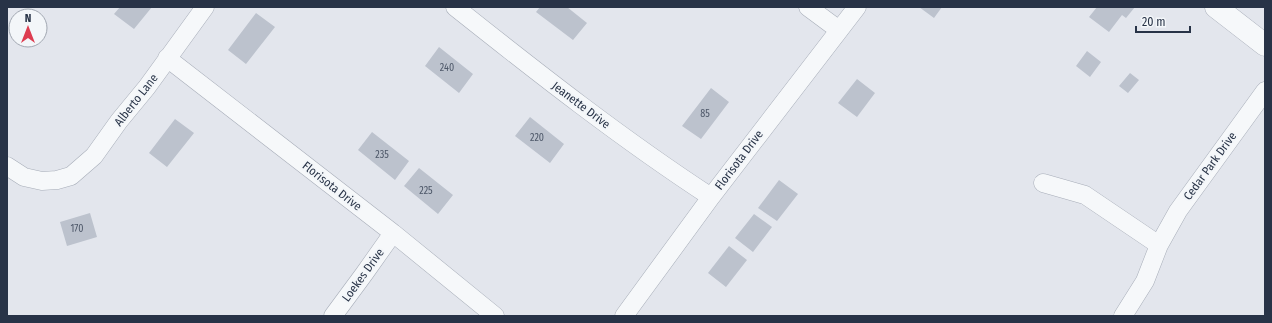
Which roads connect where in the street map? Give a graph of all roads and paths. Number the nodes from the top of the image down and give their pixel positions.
1 (205, 7) edge
2 (454, 7) edge
3 (808, 7) edge
4 (857, 7) edge
5 (1216, 7) edge
6 (839, 30) junction
7 (1265, 45) edge
8 (167, 58) junction
9 (1265, 91) edge
10 (7, 166) edge
11 (1043, 183) dead end
12 (712, 197) junction
13 (392, 233) junction
14 (1159, 245) junction
15 (333, 316) edge
16 (495, 316) edge
17 (624, 316) edge
18 (1123, 316) edge

1 - 8 street, Alberto Lane
2 - 12 street, Jeanette Drive
3 - 6 street
4 - 6 street, Florisota Drive
5 - 7 street
6 - 12 street, Florisota Drive
8 - 10 street, Alberto Lane
8 - 13 street, Florisota Drive
9 - 14 street, Cedar Park Drive
11 - 14 street
12 - 17 street, Florisota Drive
13 - 15 street, Loekes Drive
13 - 16 street, Florisota Drive
14 - 18 street, Cedar Park Drive

